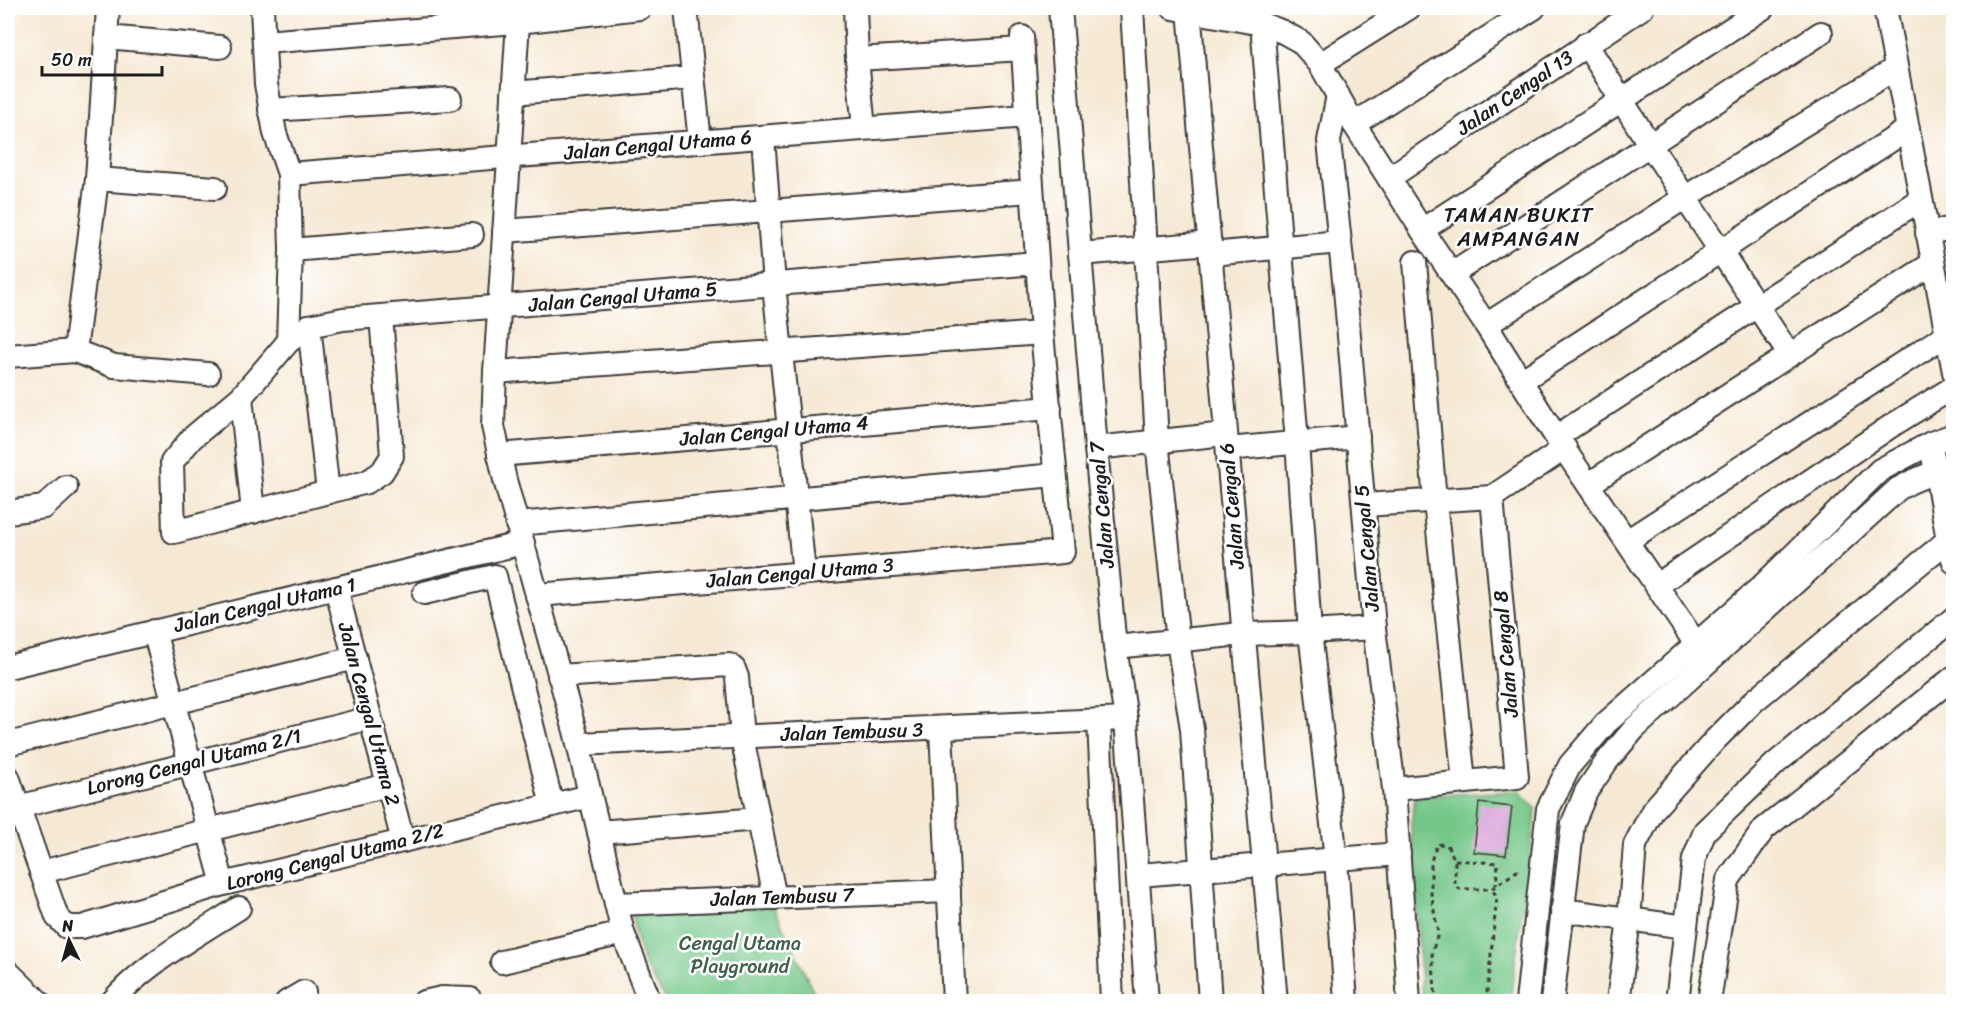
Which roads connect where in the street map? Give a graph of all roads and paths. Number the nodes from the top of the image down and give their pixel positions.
1 (108, 8) edge
2 (262, 8) edge
3 (640, 8) edge
4 (686, 8) edge
5 (855, 8) edge
6 (1060, 8) edge
7 (1132, 8) edge
8 (1409, 8) edge
9 (1534, 8) edge
10 (1642, 8) edge
11 (1764, 8) edge
12 (1885, 8) edge
13 (1181, 9) edge
14 (1217, 11) edge
15 (489, 16) edge
16 (518, 22) junction
17 (1262, 24) junction
18 (1821, 33) dead end
19 (106, 37) junction
20 (264, 42) junction
21 (1586, 44) junction
22 (220, 47) dead end
23 (857, 59) junction
24 (1320, 64) junction
25 (1896, 68) junction
26 (693, 78) junction
27 (513, 93) junction
28 (1338, 95) junction
29 (450, 99) dead end
30 (1622, 99) junction
31 (270, 110) junction
32 (1027, 116) junction
33 (1354, 124) junction
34 (864, 128) junction
35 (1908, 129) junction
36 (763, 136) junction
37 (700, 141) junction
38 (1650, 145) junction
39 (509, 157) junction
40 (289, 174) junction
41 (1389, 178) junction
42 (97, 179) junction
43 (215, 188) dead end
44 (1032, 191) junction
45 (1684, 198) junction
46 (1921, 199) junction
47 (768, 211) junction
48 (1953, 228) edge
49 (1422, 230) junction
50 (504, 231) junction
51 (1927, 233) junction
52 (472, 235) dead end
53 (1340, 242) junction
54 (1145, 247) junction
55 (1280, 247) junction
56 (1210, 248) junction
57 (291, 250) junction
58 (1721, 250) junction
59 (1080, 254) junction
60 (1415, 262) dead end
61 (1036, 263) junction
62 (1933, 263) junction
63 (1452, 274) junction
64 (774, 285) junction
65 (1947, 304) edge
66 (1758, 306) junction
67 (499, 308) junction
68 (381, 316) junction
69 (1486, 325) junction
70 (309, 326) junction
71 (1042, 333) junction
72 (1946, 335) junction
73 (288, 342) junction
74 (75, 351) junction
75 (780, 351) junction
76 (1789, 354) junction
77 (8, 356) edge
78 (495, 372) junction
79 (1953, 372) edge
80 (208, 374) dead end
81 (1521, 381) junction
82 (1953, 387) edge
83 (241, 397) junction
84 (1050, 408) junction
85 (788, 430) junction
86 (1953, 435) edge
87 (1358, 437) junction
88 (1157, 441) junction
89 (1226, 442) junction
90 (1297, 442) junction
91 (1561, 442) junction
92 (1931, 443) junction
93 (1096, 448) junction
94 (499, 454) junction
95 (1945, 470) edge
96 (1055, 474) junction
97 (1589, 484) junction
98 (66, 487) dead end
99 (327, 492) junction
100 (1492, 497) junction
101 (795, 498) junction
102 (1435, 501) junction
103 (1364, 505) junction
104 (8, 512) edge
105 (253, 512) junction
106 (520, 533) junction
107 (1948, 540) junction
108 (1627, 541) junction
109 (1953, 562) edge
110 (804, 573) junction
111 (1658, 585) junction
112 (336, 588) junction
113 (424, 593) dead end
114 (537, 595) junction
115 (1953, 618) edge
116 (1374, 628) junction
117 (154, 631) junction
118 (1310, 632) junction
119 (1242, 634) junction
120 (1178, 642) junction
121 (1696, 644) junction
122 (1115, 647) junction
123 (355, 658) junction
124 (8, 667) edge
125 (559, 676) junction
126 (1953, 677) edge
127 (173, 702) junction
128 (370, 718) junction
129 (1126, 719) junction
130 (1099, 720) junction
131 (940, 729) junction
132 (742, 737) junction
133 (8, 744) edge
134 (578, 744) junction
135 (190, 763) junction
136 (8, 777) edge
137 (1464, 782) junction
138 (388, 785) junction
139 (1394, 789) junction
140 (590, 796) junction
141 (552, 805) junction
142 (18, 807) junction
143 (759, 819) junction
144 (208, 830) junction
145 (599, 832) junction
146 (402, 841) junction
147 (1399, 854) junction
148 (1336, 859) junction
149 (1455, 860) junction
150 (1265, 865) junction
151 (1202, 870) junction
152 (41, 872) junction
153 (1139, 875) junction
154 (1541, 876) junction
155 (223, 884) junction
156 (1496, 886) junction
157 (1491, 889) junction
158 (949, 891) junction
159 (775, 898) junction
160 (616, 904) junction
161 (239, 908) dead end
162 (1562, 910) junction
163 (1629, 920) junction
164 (1686, 927) junction
165 (623, 933) junction
166 (502, 962) dead end
167 (8, 972) edge
168 (470, 999) dead end
169 (39, 1002) edge
170 (112, 1002) edge
171 (424, 1002) edge
172 (650, 1002) edge
173 (954, 1002) edge
174 (1112, 1002) edge
175 (1147, 1002) edge
176 (1210, 1002) edge
177 (1276, 1002) edge
178 (1346, 1002) edge
179 (1409, 1002) edge
180 (1436, 1002) edge
181 (1486, 1002) edge
182 (1527, 1002) edge
183 (1552, 1002) edge
184 (1618, 1002) edge
185 (1677, 1002) edge
186 (1708, 1002) edge

1 - 19 street
2 - 20 street
3 - 16 street
4 - 26 street
5 - 23 street
6 - 59 street, Jalan Cengal 7
7 - 54 street
8 - 24 street
9 - 33 street
10 - 21 street, Jalan Cengal 13
11 - 30 street
12 - 25 street
13 - 14 street
13 - 56 street, Jalan Cengal 6
14 - 17 street
15 - 16 street
15 - 20 street
16 - 27 street
17 - 24 street
17 - 55 street
18 - 38 street
19 - 22 street
19 - 42 street
20 - 31 street
21 - 30 street
21 - 41 street, Jalan Cengal 13
23 - 32 street
23 - 34 street
24 - 28 street
25 - 35 street
25 - 45 street
26 - 27 street
26 - 37 street
27 - 39 street
28 - 33 street
28 - 53 street, Jalan Cengal 5
29 - 31 street
30 - 38 street
30 - 49 street
31 - 40 street
32 - 34 street, Jalan Cengal Utama 6
32 - 44 street
33 - 41 street
34 - 36 street, Jalan Cengal Utama 6
35 - 46 street
35 - 58 street
36 - 37 street, Jalan Cengal Utama 6
36 - 47 street
37 - 39 street, Jalan Cengal Utama 6
38 - 45 street
38 - 63 street
39 - 40 street, Jalan Cengal Utama 6
39 - 50 street
40 - 57 street
41 - 49 street
42 - 43 street
42 - 74 street
44 - 47 street
44 - 61 street
45 - 58 street
45 - 69 street
46 - 51 street
46 - 66 street
47 - 50 street
47 - 64 street
48 - 51 street
49 - 63 street
50 - 67 street
51 - 62 street
52 - 57 street
53 - 55 street
53 - 87 street, Jalan Cengal 5
54 - 56 street
54 - 59 street
54 - 88 street
55 - 56 street
55 - 90 street
56 - 89 street, Jalan Cengal 6
57 - 73 street
58 - 66 street
58 - 81 street
59 - 93 street, Jalan Cengal 7
60 - 102 street
61 - 64 street, Jalan Cengal Utama 5
61 - 71 street
62 - 65 street
62 - 76 street
63 - 69 street
64 - 67 street, Jalan Cengal Utama 5
64 - 75 street
65 - 72 street
66 - 76 street
66 - 91 street
67 - 68 street, Jalan Cengal Utama 5
67 - 78 street
68 - 70 street, Jalan Cengal Utama 5
68 - 99 street
69 - 81 street
70 - 73 street, Jalan Cengal Utama 5
70 - 99 street
71 - 75 street
71 - 84 street
72 - 79 street
72 - 108 street
73 - 83 street, Jalan Cengal Utama 5
74 - 77 street
74 - 80 street
75 - 78 street
75 - 85 street
76 - 97 street
78 - 94 street
81 - 91 street
82 - 111 street
83 - 105 street
83 - 105 street, Jalan Cengal Utama 5
84 - 85 street, Jalan Cengal Utama 4
84 - 96 street
85 - 94 street, Jalan Cengal Utama 4
85 - 101 street
86 - 92 street
87 - 90 street
87 - 103 street, Jalan Cengal 5
88 - 89 street
88 - 93 street
88 - 120 street
89 - 90 street
89 - 119 street, Jalan Cengal 6
90 - 118 street
91 - 97 street
91 - 100 street
92 - 95 street
92 - 121 street
93 - 122 street, Jalan Cengal 7
94 - 106 street
95 - 107 street
95 - 162 street
96 - 101 street, Jalan Cengal Utama 1
96 - 110 street, Jalan Cengal Utama 3
97 - 108 street
98 - 104 street
99 - 105 street
100 - 102 street
100 - 137 street, Jalan Cengal 8
101 - 106 street, Jalan Cengal Utama 1
101 - 110 street
102 - 103 street
102 - 137 street
103 - 116 street, Jalan Cengal 5
106 - 112 street, Jalan Cengal Utama 1
106 - 114 street
107 - 109 street
107 - 163 street
108 - 111 street
110 - 114 street, Jalan Cengal Utama 3
111 - 121 street
112 - 117 street, Jalan Cengal Utama 1
112 - 123 street, Jalan Cengal Utama 2
113 - 141 street
114 - 125 street
115 - 164 street
116 - 118 street
116 - 139 street, Jalan Cengal 5
117 - 124 street, Jalan Cengal Utama 1
117 - 127 street
118 - 119 street
118 - 148 street
119 - 120 street
119 - 150 street, Jalan Cengal 6
120 - 122 street
120 - 151 street
121 - 154 street
122 - 129 street, Jalan Cengal 7
123 - 127 street
123 - 128 street, Jalan Cengal Utama 2
125 - 132 street
125 - 134 street
126 - 186 street
127 - 133 street
127 - 135 street
128 - 135 street, Lorong Cengal Utama 2/1
128 - 138 street, Jalan Cengal Utama 2
129 - 130 street, Jalan Tembusu 3
129 - 153 street, Jalan Cengal 7
130 - 131 street, Jalan Tembusu 3
130 - 174 street
131 - 132 street, Jalan Tembusu 3
131 - 158 street
132 - 134 street, Jalan Tembusu 3
132 - 143 street
134 - 140 street
135 - 142 street, Lorong Cengal Utama 2/1
135 - 144 street
136 - 142 street
137 - 139 street, Jalan Cengal 8
138 - 144 street
138 - 146 street, Jalan Cengal Utama 2
139 - 147 street, Jalan Cengal 5
140 - 141 street, Lorong Cengal Utama 2/2
140 - 145 street
141 - 146 street, Lorong Cengal Utama 2/2
142 - 152 street
143 - 145 street
143 - 159 street
144 - 152 street
144 - 155 street
145 - 160 street
146 - 155 street, Lorong Cengal Utama 2/2
147 - 148 street
147 - 179 street, Jalan Cengal 5
148 - 150 street
148 - 178 street
149 - 156 path
149 - 157 path
149 - 180 path
150 - 151 street
150 - 177 street, Jalan Cengal 6
151 - 153 street
151 - 176 street
152 - 155 street, Lorong Cengal Utama 2/2
153 - 175 street, Jalan Cengal 7
154 - 156 path
154 - 182 street
156 - 157 path
157 - 181 path
158 - 159 street, Jalan Tembusu 7
158 - 173 street
159 - 160 street, Jalan Tembusu 7
160 - 165 street
161 - 170 street
162 - 163 street
162 - 183 street
163 - 164 street
163 - 184 street
164 - 185 street
165 - 166 street
165 - 172 street
167 - 169 street
168 - 171 street

